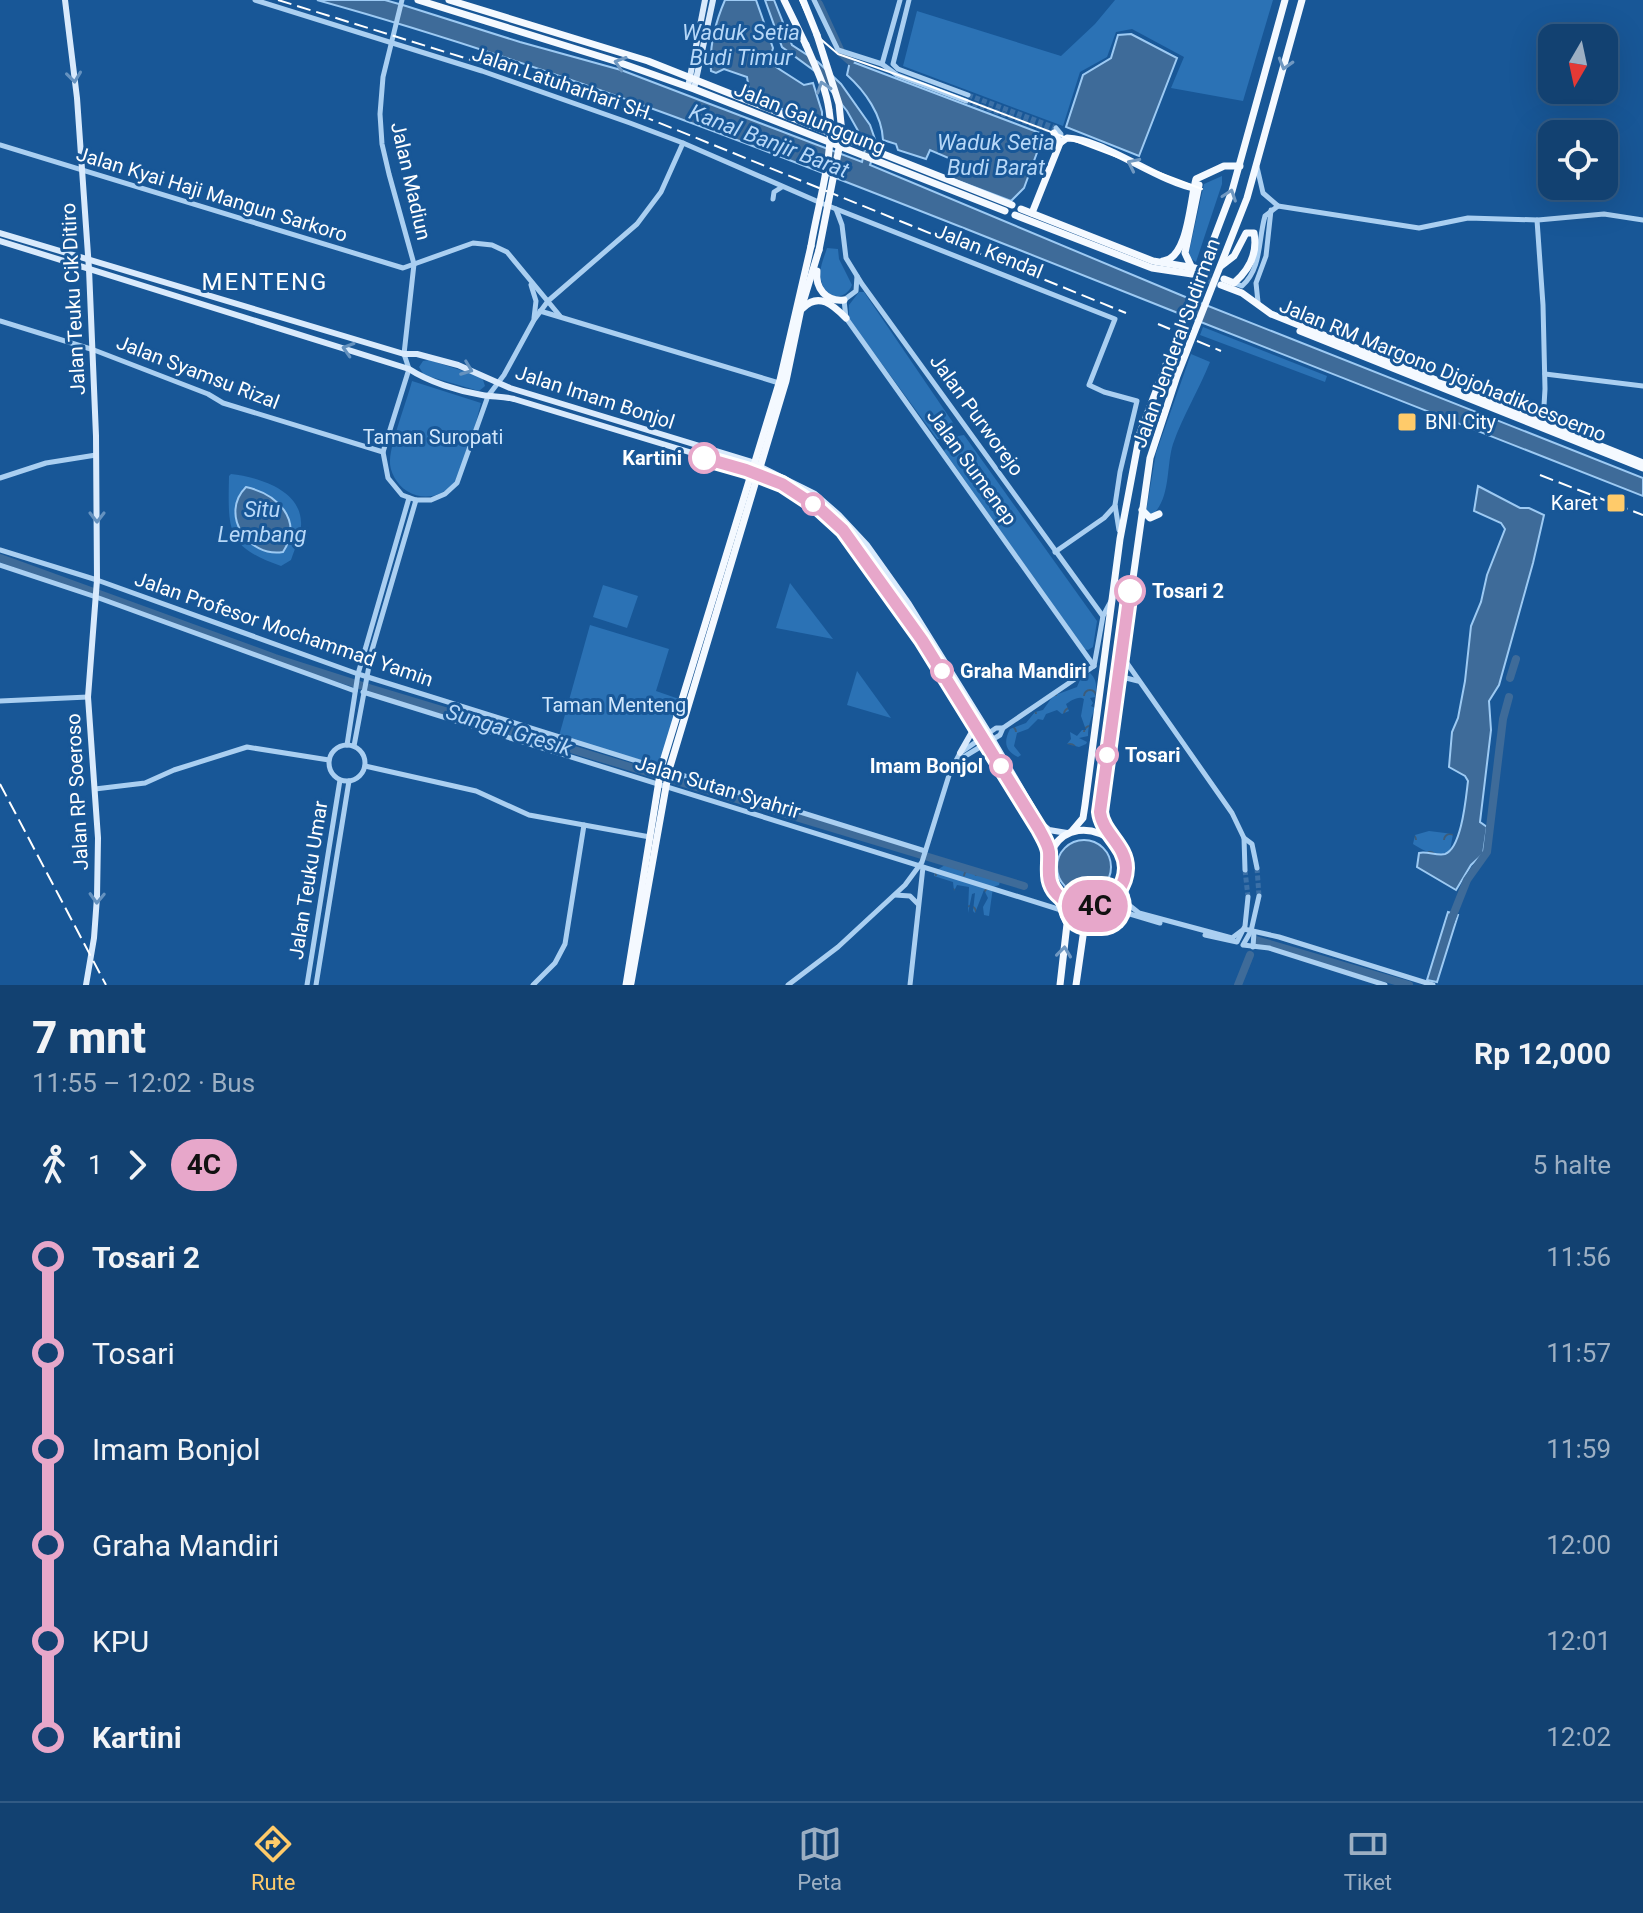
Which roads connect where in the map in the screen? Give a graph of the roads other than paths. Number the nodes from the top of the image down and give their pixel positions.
1 (65, 0) edge
2 (255, 0) edge
3 (402, 0) edge
4 (418, 0) edge
5 (449, 0) edge
6 (705, 0) edge
7 (713, 0) edge
8 (784, 0) edge
9 (803, 0) edge
10 (814, 0) edge
11 (900, 0) edge
12 (1285, 0) edge
13 (1302, 0) edge
14 (908, 2) edge
15 (532, 31) junction
16 (390, 44) junction
17 (882, 64) junction
18 (692, 83) junction
19 (938, 87) junction
20 (967, 98) tunnel mouth
21 (683, 143) junction
22 (0, 145) edge
23 (1257, 165) junction
24 (1240, 166) junction
25 (81, 170) junction
26 (783, 186) junction
27 (1196, 188) junction
28 (1038, 198) junction
29 (773, 199) dead end
30 (1278, 206) junction
31 (835, 208) junction
32 (1008, 208) dead end
33 (1271, 210) junction
34 (1019, 211) junction
35 (851, 213) junction
36 (1032, 213) junction
37 (1047, 220) junction
38 (1537, 220) junction
39 (1643, 220) edge
40 (842, 225) junction
41 (0, 233) edge
42 (0, 241) edge
43 (819, 252) junction
44 (89, 261) junction
45 (1153, 261) junction
46 (414, 264) junction
47 (1221, 266) junction
48 (89, 269) junction
49 (1193, 269) junction
50 (530, 280) junction
51 (1223, 282) tunnel mouth
52 (860, 284) junction
53 (1235, 288) junction
54 (844, 300) junction
55 (548, 301) junction
56 (801, 309) junction
57 (540, 311) junction
58 (1271, 314) junction
59 (560, 316) junction
60 (846, 318) junction
61 (534, 320) junction
62 (0, 321) edge
63 (1277, 321) junction
64 (94, 350) junction
65 (404, 354) junction
66 (409, 369) junction
67 (1545, 374) junction
68 (498, 381) junction
69 (779, 383) junction
70 (1643, 386) edge
71 (488, 396) junction
72 (1542, 426) junction
73 (634, 431) junction
74 (383, 452) junction
75 (96, 455) junction
76 (1643, 465) edge
77 (756, 468) junction
78 (0, 478) edge
79 (413, 499) junction
80 (1142, 504) junction
81 (1115, 505) junction
82 (1159, 514) dead end
83 (1104, 518) junction
84 (1119, 521) junction
85 (1120, 539) junction
86 (0, 550) edge
87 (1055, 552) junction
88 (0, 565) edge
89 (97, 582) junction
90 (96, 595) junction
91 (1112, 598) junction
92 (1103, 616) junction
93 (1121, 655) junction
94 (1094, 666) junction
95 (362, 676) junction
96 (1140, 682) junction
97 (356, 689) junction
98 (363, 691) junction
99 (88, 697) junction
100 (0, 701) edge
101 (976, 725) junction
102 (988, 738) junction
103 (350, 745) junction
104 (958, 757) junction
105 (329, 760) junction
106 (365, 766) junction
107 (665, 770) junction
108 (340, 780) junction
109 (349, 781) junction
110 (661, 785) junction
111 (95, 789) junction
112 (1084, 815) junction
113 (1101, 820) junction
114 (584, 825) junction
115 (1070, 833) junction
116 (650, 837) junction
117 (1244, 838) junction
118 (1114, 839) junction
119 (925, 852) junction
120 (1049, 855) junction
121 (907, 863) junction
122 (921, 864) junction
123 (1257, 868) tunnel mouth
124 (1245, 870) tunnel mouth
125 (325, 877) junction
126 (334, 878) junction
127 (1124, 880) junction
128 (908, 881) junction
129 (1051, 885) junction
130 (894, 895) junction
131 (1259, 896) tunnel mouth
132 (1248, 897) tunnel mouth
133 (1106, 902) junction
134 (919, 907) junction
135 (1063, 912) junction
136 (1250, 931) junction
137 (1083, 934) junction
138 (1253, 947) junction
139 (1320, 958) junction
140 (310, 968) junction
141 (318, 969) junction
142 (532, 984) edge
143 (1430, 984) edge
144 (86, 985) edge
145 (307, 985) edge
146 (316, 985) edge
147 (629, 985) edge
148 (788, 985) edge
149 (910, 985) edge
150 (1060, 985) edge
151 (1076, 985) edge
152 (1385, 985) edge

1 -> 25 main road, Jalan Teuku Cik Ditiro
2 - 16 street, Jalan Latuharhari SH
3 - 16 street, Jalan Madiun
4 - 15 main road, Jalan Galunggung
5 - 15 main road, Jalan Galunggung
6 - 18 main road
7 - 18 main road
69 -> 8 main road, bridge
9 - 43 main road, bridge
10 - 17 street
11 - 17 street
12 - 24 main road, Jalan Jenderal Sudirman
13 -> 23 main road, Jalan Jenderal Sudirman
14 - 19 street
15 - 18 main road, Jalan Galunggung
16 - 21 street, Jalan Latuharhari SH
16 - 46 street, Jalan Madiun
17 - 19 street
18 - 32 main road, Jalan Galunggung
19 - 20 street
21 - 26 street, Jalan Latuharhari SH
21 - 55 street
22 - 25 street, Jalan Kyai Haji Mangun Sarkoro
23 - 30 street
23 - 47 main road, Jalan Jenderal Sudirman
24 - 27 main road
85 -> 24 main road, Jalan Jenderal Sudirman
25 - 44 main road, Jalan Teuku Cik Ditiro
25 - 46 street, Jalan Kyai Haji Mangun Sarkoro
26 - 29 street
26 - 31 street, Jalan Latuharhari SH
27 -> 28 main road
27 - 45 main road
27 - 49 main road
28 - 34 main road
28 - 36 main road
28 - 37 main road
30 - 33 street
30 - 38 street
31 - 35 street, Jalan Latuharhari SH
31 - 40 street
33 - 53 street
33 - 58 street
34 - 36 main road
34 - 49 main road
35 - 40 street
35 - 81 street, Jalan Kendal
36 - 37 main road
37 - 45 main road
38 - 39 street
38 - 67 street
40 - 52 street
41 - 44 main road
42 - 48 main road, Jalan Imam Bonjol
43 - 54 main road
43 - 56 main road
44 - 48 main road, Jalan Teuku Cik Ditiro
44 - 65 main road
45 - 49 main road
46 - 50 street
46 - 65 street, Jalan Madiun
47 - 53 main road
47 - 80 main road, Jalan Jenderal Sudirman
48 - 64 main road, Jalan Teuku Cik Ditiro
66 -> 48 main road, Jalan Imam Bonjol
50 - 55 street
50 - 61 street
51 - 53 main road
52 - 54 street
52 - 87 street, Jalan Purworejo
53 - 58 main road, Jalan RM Margono Djojohadikoesoemo
53 - 63 main road, Jalan RM Margono Djojohadikoesoemo
54 - 60 street, Jalan Sumenep
55 - 57 street
55 - 59 street
56 - 60 main road
56 - 77 main road
57 - 59 street
57 - 61 street
58 - 63 street
58 - 72 main road, Jalan RM Margono Djojohadikoesoemo
59 - 69 street
60 - 94 street, Jalan Sumenep
61 - 68 street
62 - 64 street, Jalan Syamsu Rizal
63 - 72 main road, Jalan RM Margono Djojohadikoesoemo
64 - 74 street, Jalan Syamsu Rizal
64 - 75 main road, Jalan Teuku Cik Ditiro
65 - 66 street, Jalan Madiun
65 -> 68 main road
66 - 71 main road, Jalan Imam Bonjol
66 - 74 street
67 - 70 street
67 - 72 street
68 - 71 street
68 - 73 main road, Jalan Imam Bonjol
69 - 77 main road
71 - 73 main road, Jalan Imam Bonjol
71 - 79 street
72 - 76 main road, Jalan RM Margono Djojohadikoesoemo
73 - 77 main road, Jalan Imam Bonjol
74 - 79 street
75 - 78 street
75 -> 89 main road, Jalan Teuku Cik Ditiro
77 - 101 main road, Jalan Imam Bonjol
77 - 102 main road, Jalan Imam Bonjol
77 - 107 main road
79 - 95 street
80 - 82 main road
80 - 93 main road, Jalan Jenderal Sudirman
81 - 83 street
81 - 84 street
83 - 84 street
83 - 87 street
84 - 85 street
85 - 91 main road, Jalan Jenderal Sudirman
86 - 89 street, Jalan Profesor Mochammad Yamin
87 - 92 street, Jalan Purworejo
88 - 90 street
89 - 90 main road, Jalan Teuku Cik Ditiro
89 - 95 street, Jalan Profesor Mochammad Yamin
90 - 97 street
90 - 99 main road, Jalan RP Soeroso
91 - 92 street
91 - 112 main road, Jalan Jenderal Sudirman
92 - 94 street
93 - 96 street
93 - 113 main road, Jalan Jenderal Sudirman
94 - 102 street
95 - 97 street
95 - 98 street
95 - 107 street, Jalan Profesor Mochammad Yamin
96 - 117 street
96 - 118 street
97 - 103 street
98 - 103 street
98 - 110 street, Jalan Sutan Syahrir
99 - 100 street
99 - 111 main road, Jalan RP Soeroso
101 - 102 main road, Jalan Imam Bonjol
101 - 104 main road
102 - 104 street
102 - 115 main road, Jalan Imam Bonjol
102 - 120 main road, Jalan Imam Bonjol
103 - 105 street
103 - 106 street
104 - 119 street
105 - 108 street
105 - 111 street
106 - 109 street
106 - 114 street
107 - 110 main road
107 - 119 street, Jalan Profesor Mochammad Yamin
108 - 109 street
108 - 125 street, Jalan Teuku Umar
109 - 126 street, Jalan Teuku Umar
110 - 116 main road
110 - 121 street, Jalan Sutan Syahrir
110 - 147 main road
111 -> 144 main road, Jalan RP Soeroso
112 - 113 main road
112 - 115 main road
113 - 118 main road
114 - 116 street
114 - 142 street
115 - 118 main road
115 - 120 main road
116 - 147 main road
117 - 123 street
117 - 124 street
118 - 127 main road
119 - 122 street
120 - 129 main road
121 - 122 street, Jalan Sutan Syahrir
121 - 128 street
122 - 128 street
122 - 134 street
122 - 135 street, Jalan Sutan Syahrir
125 - 126 street
125 - 140 street, Jalan Teuku Umar
126 - 141 street, Jalan Teuku Umar
127 - 133 main road
127 - 136 street
128 - 130 street
129 - 133 main road
129 - 135 main road
130 - 134 street
130 - 148 street
131 - 136 street
132 - 136 street
133 - 137 main road
134 - 149 street
150 -> 135 main road
136 - 137 street
136 - 138 street
136 - 138 street
136 - 139 street
137 - 151 main road
138 - 139 street
139 - 143 street
139 - 152 street
140 - 141 street
140 - 145 street, Jalan Teuku Umar
141 - 146 street, Jalan Teuku Umar

